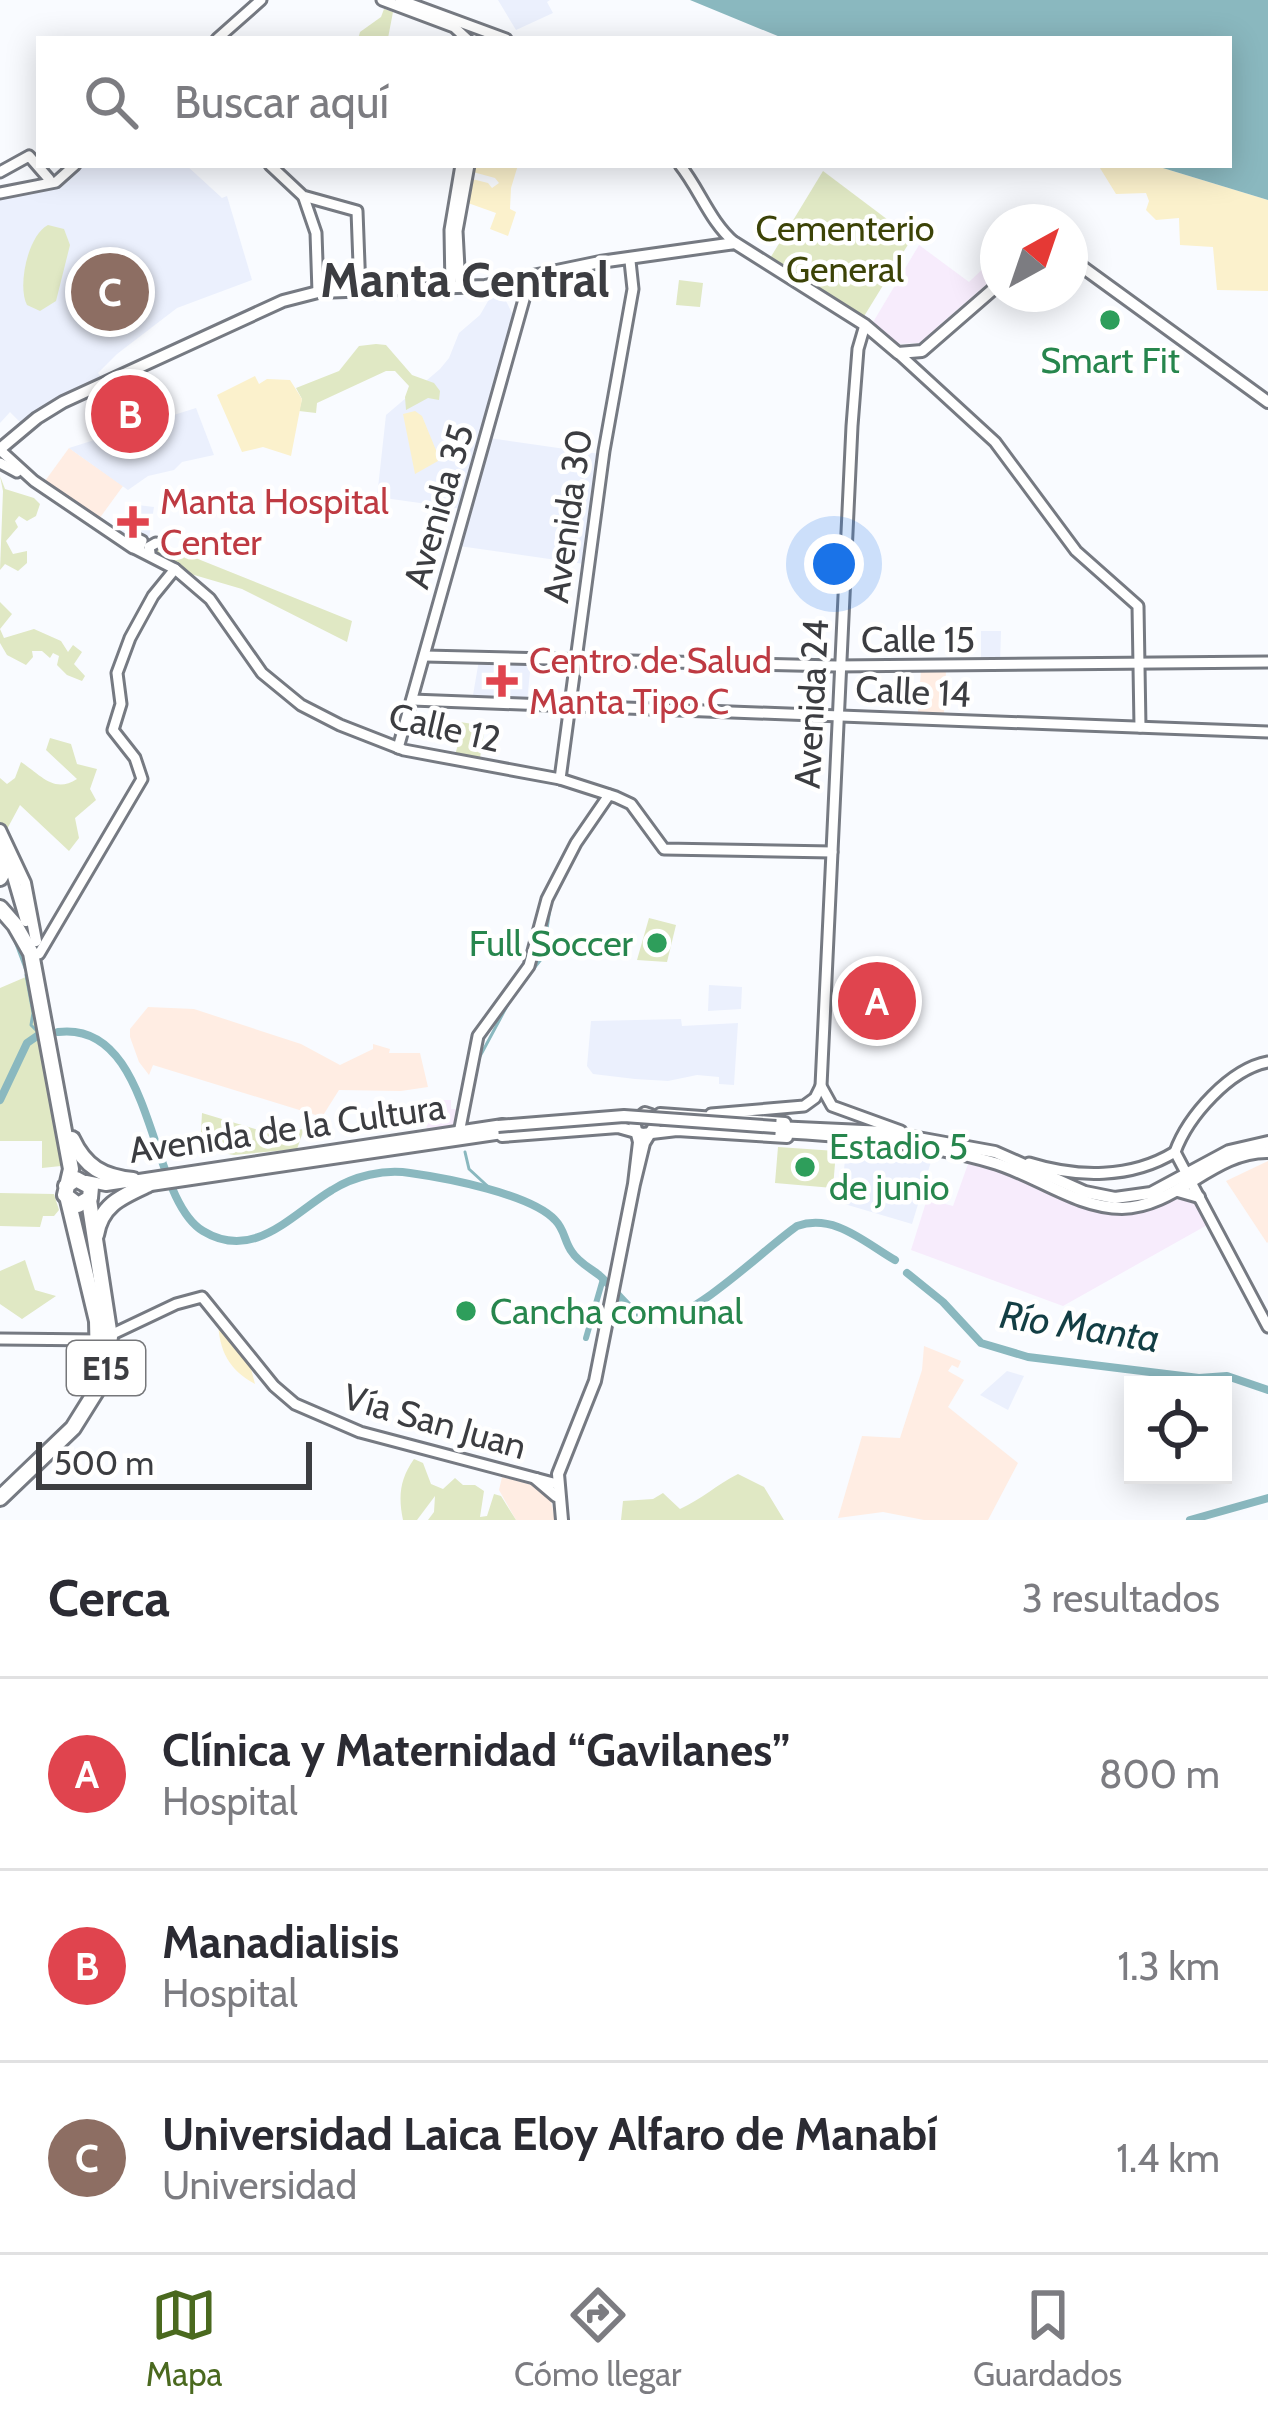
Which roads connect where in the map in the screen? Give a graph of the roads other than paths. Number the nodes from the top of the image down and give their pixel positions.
1 (257, 0) edge
2 (382, 0) edge
3 (400, 0) edge
4 (219, 34) edge
5 (483, 35) edge
6 (464, 36) edge
7 (36, 167) edge
8 (37, 168) edge
9 (69, 168) edge
10 (276, 168) edge
11 (464, 168) edge
12 (682, 168) edge
13 (0, 172) edge
14 (46, 182) junction
15 (0, 193) edge
16 (303, 196) junction
17 (734, 243) junction
18 (453, 261) junction
19 (630, 261) dead end
20 (1088, 268) edge
21 (530, 278) junction
22 (484, 285) junction
23 (455, 288) junction
24 (434, 289) junction
25 (360, 291) junction
26 (318, 292) junction
27 (980, 297) edge
28 (980, 298) edge
29 (865, 325) junction
30 (898, 350) junction
31 (922, 351) junction
32 (912, 367) junction
33 (1268, 398) edge
34 (2, 452) edge
35 (175, 569) junction
36 (425, 656) junction
37 (575, 660) junction
38 (1268, 662) edge
39 (1139, 665) junction
40 (840, 666) junction
41 (412, 700) junction
42 (570, 707) junction
43 (838, 714) junction
44 (1140, 728) junction
45 (1268, 732) edge
46 (398, 748) junction
47 (560, 779) junction
48 (609, 795) junction
49 (0, 830) edge
50 (0, 846) edge
51 (832, 852) junction
52 (0, 878) edge
53 (0, 904) edge
54 (35, 942) junction
55 (1268, 1062) edge
56 (470, 1071) junction
57 (821, 1086) junction
58 (482, 1094) dead end
59 (643, 1114) junction
60 (695, 1114) junction
61 (794, 1125) junction
62 (604, 1127) junction
63 (776, 1129) junction
64 (677, 1130) junction
65 (502, 1131) junction
66 (643, 1132) junction
67 (459, 1133) junction
68 (912, 1136) junction
69 (808, 1137) junction
70 (72, 1139) junction
71 (1268, 1142) edge
72 (1174, 1152) junction
73 (1268, 1152) edge
74 (640, 1154) junction
75 (1002, 1154) junction
76 (180, 1176) junction
77 (1042, 1177) junction
78 (1189, 1178) junction
79 (85, 1180) junction
80 (149, 1181) junction
81 (1175, 1191) junction
82 (67, 1193) junction
83 (1199, 1197) junction
84 (89, 1199) junction
85 (94, 1246) junction
86 (1268, 1327) edge
87 (0, 1339) edge
88 (105, 1339) junction
89 (561, 1466) junction
90 (536, 1479) junction
91 (556, 1484) junction
92 (0, 1486) edge
93 (0, 1498) edge
94 (558, 1501) junction
95 (562, 1520) edge

1 - 4 street
2 - 6 street
3 - 5 street
7 - 13 street
8 - 14 street
9 - 14 street
10 - 16 street
11 - 18 street
12 - 17 street
14 - 15 street
16 - 25 street
16 - 26 street
17 - 21 main road
17 - 29 main road
18 - 22 street
18 - 23 street
18 - 24 street
19 - 37 street, Avenida 30
20 - 33 main road
21 - 22 main road
21 - 36 street, Avenida 35
22 - 23 main road
23 - 24 main road
24 - 25 main road
25 - 26 main road
26 - 34 main road
27 - 30 main road
28 - 31 main road
29 - 30 main road
29 - 40 street, Avenida 24
30 - 31 main road
30 - 32 street
31 - 32 main road
32 - 39 street
34 - 35 street, Calle 12
35 - 46 street, Calle 12
35 - 54 street
36 - 37 street, Calle 15
36 - 41 street, Avenida 35
37 - 40 street, Calle 15
37 - 42 street, Avenida 30
38 - 39 street, Calle 15
39 - 40 street, Calle 15
39 - 44 street
40 - 43 street, Avenida 24
41 - 42 street, Calle 14
41 - 46 street, Avenida 35
42 - 43 street, Calle 14
42 - 47 street, Avenida 30
43 - 44 street, Calle 14
43 - 51 street, Avenida 24
44 - 45 street, Calle 14
46 - 47 street, Calle 12
47 - 48 street, Calle 12
48 - 51 street, Calle 12
48 - 56 street
49 - 54 main road
50 - 52 highway
50 - 54 main road
51 - 57 street, Avenida 24
53 - 54 highway
54 - 70 highway, E15
54 - 82 highway, E15
55 - 72 street
56 - 58 street
56 - 67 street
57 - 60 street
57 - 68 street
59 - 60 main road, Avenida de la Cultura
59 - 63 main road, Avenida de la Cultura, bridge
59 - 65 main road, Avenida de la Cultura, bridge
59 - 66 main road
59 - 66 main road
60 - 61 main road, Avenida de la Cultura
61 - 63 main road, Avenida de la Cultura
61 - 68 main road, Avenida de la Cultura
62 - 65 main road, Avenida de la Cultura
62 - 66 main road, Avenida de la Cultura
62 - 74 main road
63 - 65 main road, Avenida de la Cultura, bridge
63 - 69 main road, Avenida de la Cultura
64 - 66 main road, Avenida de la Cultura
64 - 69 main road, Avenida de la Cultura
64 - 74 main road
65 - 67 main road, Avenida de la Cultura
65 - 76 main road, Avenida de la Cultura
66 - 74 main road
67 - 76 main road, Avenida de la Cultura
68 - 75 main road, Avenida de la Cultura
69 - 77 main road, Avenida de la Cultura
70 - 79 highway, E15
70 - 80 highway
71 - 78 main road, Avenida de la Cultura
72 - 75 street
72 - 78 street
73 - 78 main road, Avenida de la Cultura
74 - 89 main road
75 - 77 main road, Avenida de la Cultura
76 - 80 main road, Avenida de la Cultura
77 - 78 main road, Avenida de la Cultura
77 - 81 main road, Avenida de la Cultura
78 - 81 main road, Avenida de la Cultura
78 - 83 street
79 - 80 main road, Avenida de la Cultura
79 - 82 highway
79 - 84 highway, E15
80 - 84 main road, Avenida de la Cultura
80 - 85 highway
81 - 83 main road
82 - 84 highway
82 - 88 highway, E15
83 - 86 street
84 - 85 highway, E15
85 - 88 highway, E15
87 - 88 street, Vía San Juan
88 - 90 street, Vía San Juan
88 - 92 highway, E15
88 - 93 highway, E15
89 - 90 main road
89 - 91 main road
90 - 91 street, Vía San Juan
90 - 94 main road
91 - 94 main road
94 - 95 main road

